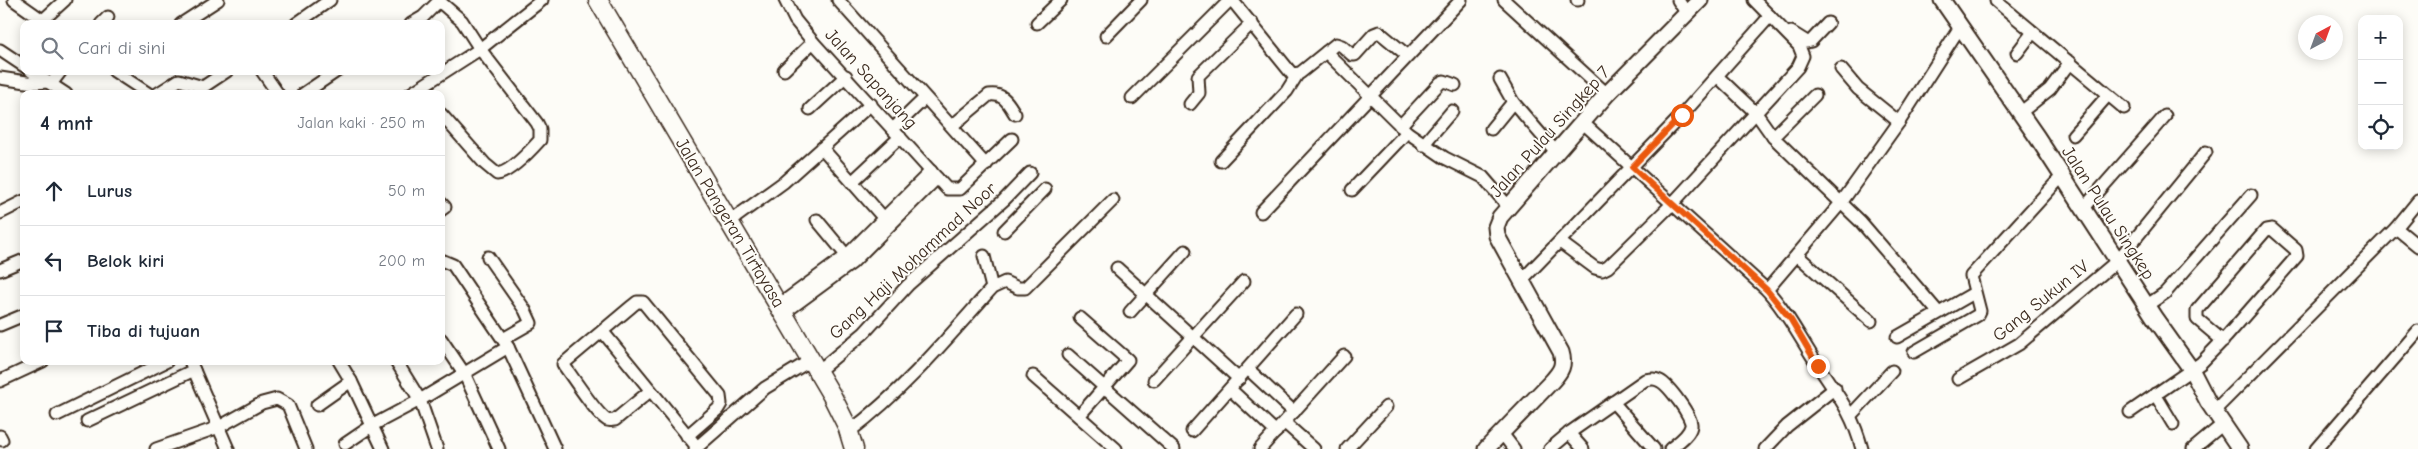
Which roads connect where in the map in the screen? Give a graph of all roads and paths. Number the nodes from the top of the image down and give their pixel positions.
1 (14, 0) edge
2 (65, 0) edge
3 (218, 0) edge
4 (330, 0) edge
5 (440, 0) edge
6 (542, 0) edge
7 (598, 0) edge
8 (838, 0) edge
9 (1061, 0) edge
10 (1141, 0) edge
11 (1230, 0) edge
12 (1504, 0) edge
13 (1678, 0) edge
14 (1700, 0) edge
15 (1942, 0) edge
16 (1996, 1) edge
17 (788, 2) edge
18 (1455, 2) edge
19 (1759, 2) edge
20 (1687, 14) junction
21 (1770, 16) junction
22 (43, 20) edge
23 (48, 20) edge
24 (187, 20) edge
25 (302, 20) edge
26 (417, 20) edge
27 (1037, 23) dead end
28 (1252, 23) junction
29 (1828, 23) dead end
30 (1779, 24) junction
31 (1960, 27) junction
32 (2033, 32) junction
33 (1106, 36) dead end
34 (813, 42) junction
35 (480, 49) junction
36 (0, 50) edge
37 (1326, 52) junction
38 (2016, 53) dead end
39 (1408, 56) junction
40 (2070, 62) junction
41 (20, 63) edge
42 (1842, 69) dead end
43 (784, 70) dead end
44 (445, 73) edge
45 (37, 75) edge
46 (57, 75) edge
47 (120, 75) edge
48 (221, 75) edge
49 (265, 75) edge
50 (331, 75) edge
51 (443, 75) edge
52 (846, 76) junction
53 (1717, 76) junction
54 (0, 78) edge
55 (1500, 79) dead end
56 (50, 83) junction
57 (1295, 85) junction
58 (1455, 85) dead end
59 (60, 90) edge
60 (143, 90) edge
61 (163, 90) edge
62 (275, 90) edge
63 (309, 90) edge
64 (421, 90) edge
65 (1607, 94) junction
66 (2108, 94) junction
67 (1815, 95) dead end
68 (1372, 97) junction
69 (925, 98) junction
70 (1132, 98) dead end
71 (1513, 102) junction
72 (870, 104) junction
73 (1190, 104) dead end
74 (2124, 108) dead end
75 (810, 109) dead end
76 (1452, 111) dead end
77 (1756, 112) junction
78 (1015, 114) dead end
79 (2020, 114) junction
80 (2165, 116) dead end
81 (445, 119) edge
82 (1582, 122) junction
83 (1899, 122) junction
84 (952, 126) junction
85 (1404, 129) junction
86 (1491, 129) dead end
87 (897, 132) junction
88 (2073, 135) dead end
89 (1773, 137) junction
90 (1012, 139) dead end
91 (1424, 145) junction
92 (822, 148) junction
93 (1556, 152) junction
94 (2206, 152) dead end
95 (1221, 161) dead end
96 (986, 165) junction
97 (1632, 167) junction
98 (1030, 173) dead end
99 (934, 174) junction
100 (2062, 176) junction
101 (852, 182) junction
102 (1045, 189) dead end
103 (1352, 190) dead end
104 (2250, 195) dead end
105 (1004, 200) junction
106 (1113, 200) dead end
107 (2418, 201) edge
108 (20, 203) edge
109 (1841, 203) junction
110 (1672, 204) junction
111 (1508, 206) junction
112 (2083, 209) junction
113 (0, 212) edge
114 (1261, 212) dead end
115 (1019, 215) junction
116 (816, 220) dead end
117 (887, 221) junction
118 (729, 222) junction
119 (2396, 228) junction
120 (1004, 231) dead end
121 (1560, 242) junction
122 (2418, 246) edge
123 (1185, 251) dead end
124 (1797, 255) junction
125 (984, 256) dead end
126 (488, 257) dead end
127 (849, 259) junction
128 (2117, 261) junction
129 (20, 262) edge
130 (445, 262) edge
131 (1117, 268) dead end
132 (0, 270) edge
133 (1244, 281) dead end
134 (1521, 281) junction
135 (992, 288) junction
136 (1767, 290) junction
137 (1974, 293) junction
138 (1146, 294) junction
139 (2146, 306) junction
140 (781, 310) junction
141 (1130, 312) dead end
142 (1938, 312) junction
143 (1296, 314) dead end
144 (20, 317) edge
145 (1080, 318) dead end
146 (1871, 321) dead end
147 (0, 325) edge
148 (2418, 331) edge
149 (603, 332) junction
150 (1192, 336) junction
151 (1896, 337) dead end
152 (2223, 341) junction
153 (505, 343) junction
154 (445, 345) edge
155 (1914, 352) dead end
156 (1068, 355) dead end
157 (1344, 356) dead end
158 (34, 365) edge
159 (159, 365) edge
160 (192, 365) edge
161 (341, 365) edge
162 (398, 365) edge
163 (814, 366) junction
164 (1248, 369) junction
165 (2191, 369) junction
166 (1892, 371) dead end
167 (464, 373) junction
168 (1034, 376) dead end
169 (1239, 379) junction
170 (1154, 380) dead end
171 (1958, 380) dead end
172 (0, 381) edge
173 (351, 381) junction
174 (1105, 387) junction
175 (1834, 388) junction
176 (1230, 389) junction
177 (650, 391) junction
178 (2155, 394) junction
179 (420, 400) junction
180 (1613, 402) junction
181 (317, 405) dead end
182 (1386, 407) dead end
183 (2214, 411) junction
184 (1294, 412) junction
185 (2130, 412) dead end
186 (57, 415) dead end
187 (1851, 415) junction
188 (1079, 416) junction
189 (87, 421) dead end
190 (1285, 423) junction
191 (2173, 424) dead end
192 (2223, 424) junction
193 (373, 425) junction
194 (219, 427) junction
195 (1192, 431) dead end
196 (849, 432) junction
197 (1276, 432) junction
198 (1501, 432) junction
199 (1569, 432) junction
200 (687, 436) junction
201 (345, 444) dead end
202 (696, 448) edge
203 (156, 449) edge
204 (228, 449) edge
205 (306, 449) edge
206 (383, 449) edge
207 (437, 449) edge
208 (499, 449) edge
209 (555, 449) edge
210 (854, 449) edge
211 (1116, 449) edge
212 (1174, 449) edge
213 (1260, 449) edge
214 (1314, 449) edge
215 (1347, 449) edge
216 (1486, 449) edge
217 (1514, 449) edge
218 (1550, 449) edge
219 (1583, 449) edge
220 (1654, 449) edge
221 (1670, 449) edge
222 (1765, 449) edge
223 (1862, 449) edge
224 (2193, 449) edge
225 (2240, 449) edge
226 (2316, 449) edge

1 - 22 street
2 - 23 street
3 - 24 street
4 - 25 street
5 - 26 street
5 - 35 street
6 - 35 street
7 - 118 main road, Jalan Pangeran Tirtayasa
8 - 69 street
9 - 27 street
10 - 33 street
11 - 28 street
11 - 70 street
12 - 65 street
13 - 20 street
14 - 20 street, Jalan Pulau Singkep 7
15 - 31 street, Jalan Pulau Singkep
16 - 32 street
17 - 34 street, Jalan Sapanjang
18 - 39 street
19 - 21 street
20 - 65 street, Jalan Pulau Singkep 7
21 - 30 street
21 - 53 street
28 - 57 street
28 - 73 street
29 - 30 street
30 - 77 street
31 - 79 street, Jalan Pulau Singkep
31 - 83 street
32 - 38 street
32 - 40 street
34 - 43 street
34 - 52 street, Jalan Sapanjang
35 - 44 street
35 - 81 street
36 - 41 street
37 - 39 street
37 - 57 street
37 - 68 street
39 - 68 street
40 - 66 street
40 - 79 street
42 - 83 street
45 - 56 street
46 - 56 street
47 - 60 street
48 - 61 street
49 - 62 street
50 - 63 street
51 - 64 street
52 - 72 street, Jalan Sapanjang
52 - 75 street
53 - 77 street
53 - 97 street
54 - 56 street
55 - 71 street
56 - 59 street
57 - 95 street
58 - 85 street
65 - 82 street, Jalan Pulau Singkep 7
66 - 74 street
66 - 88 street
67 - 89 street
68 - 85 street
68 - 114 street
69 - 84 street
69 - 87 street
71 - 86 street
71 - 93 street
72 - 87 street, Jalan Sapanjang
72 - 92 street
76 - 91 street
77 - 89 street
77 - 110 street
78 - 84 street
79 - 100 street, Jalan Pulau Singkep
80 - 112 street
82 - 93 street, Jalan Pulau Singkep 7
82 - 97 street
83 - 109 street
84 - 96 street
85 - 91 street
85 - 103 street
87 - 99 street, Jalan Sapanjang
87 - 101 street
89 - 109 street
90 - 96 street, Jalan Sapanjang
91 - 111 street
92 - 101 street
92 - 118 street
93 - 111 street, Jalan Pulau Singkep 7
94 - 128 street, Gang Sukun IV
96 - 99 street, Jalan Sapanjang
97 - 110 street
97 - 121 street
98 - 105 street, Gang Haji Mohammad Noor
99 - 117 street
100 - 112 street, Jalan Pulau Singkep
100 - 137 street
101 - 117 street
102 - 115 street
104 - 139 street
105 - 115 street
105 - 163 street, Gang Haji Mohammad Noor
106 - 135 street
107 - 119 street
108 - 113 street
109 - 124 street
109 - 142 street
110 - 121 street
110 - 136 street
111 - 134 street, Jalan Pulau Singkep 7
112 - 128 street, Jalan Pulau Singkep
115 - 120 street
116 - 127 street
117 - 127 street
118 - 140 main road, Jalan Pangeran Tirtayasa
119 - 122 street
119 - 183 street
121 - 134 street
123 - 138 street
124 - 136 street
124 - 146 street
125 - 135 street
126 - 153 street
127 - 140 street
128 - 139 street, Jalan Pulau Singkep
128 - 171 street, Gang Sukun IV
129 - 132 street
130 - 153 street
131 - 138 street
133 - 150 street
134 - 198 street, Jalan Pulau Singkep 7
135 - 196 street
136 - 175 street
137 - 142 street
137 - 155 street
138 - 141 street
138 - 150 street
139 - 165 street, Jalan Pulau Singkep
140 - 163 main road, Jalan Pangeran Tirtayasa
142 - 151 street
143 - 164 street
144 - 147 street
145 - 174 street
148 - 226 street
149 - 177 street
149 - 177 street
149 - 200 street
150 - 169 street
150 - 170 street
152 - 152 street
152 - 165 street
153 - 167 street
153 - 209 street
154 - 167 street
156 - 174 street
157 - 184 street
158 - 172 street
159 - 186 street
160 - 189 street
160 - 194 street
161 - 173 street
162 - 179 street
163 - 196 main road, Jalan Pangeran Tirtayasa
163 - 202 street, Gang Haji Mohammad Noor
164 - 169 street
164 - 184 street
165 - 178 street
165 - 183 street, Jalan Pulau Singkep
166 - 187 street
167 - 179 street
167 - 208 street
168 - 188 street
169 - 176 street
173 - 181 street
173 - 193 street
174 - 188 street
174 - 212 street
175 - 187 street
175 - 222 street
176 - 195 street
176 - 197 street
177 - 200 street
178 - 185 street
178 - 191 street
179 - 193 street
179 - 207 street
180 - 199 street
180 - 220 street
180 - 221 street
182 - 215 street
183 - 192 street, Jalan Pulau Singkep
184 - 190 street
187 - 223 street
188 - 211 street
190 - 197 street
190 - 214 street
192 - 224 street
192 - 225 street, Jalan Pulau Singkep
193 - 201 street
193 - 206 street
194 - 203 street
194 - 204 street
194 - 205 street
196 - 210 main road, Jalan Pangeran Tirtayasa
197 - 213 street
198 - 216 street, Jalan Pulau Singkep 7
198 - 217 street
199 - 218 street
199 - 219 street
200 - 202 street

